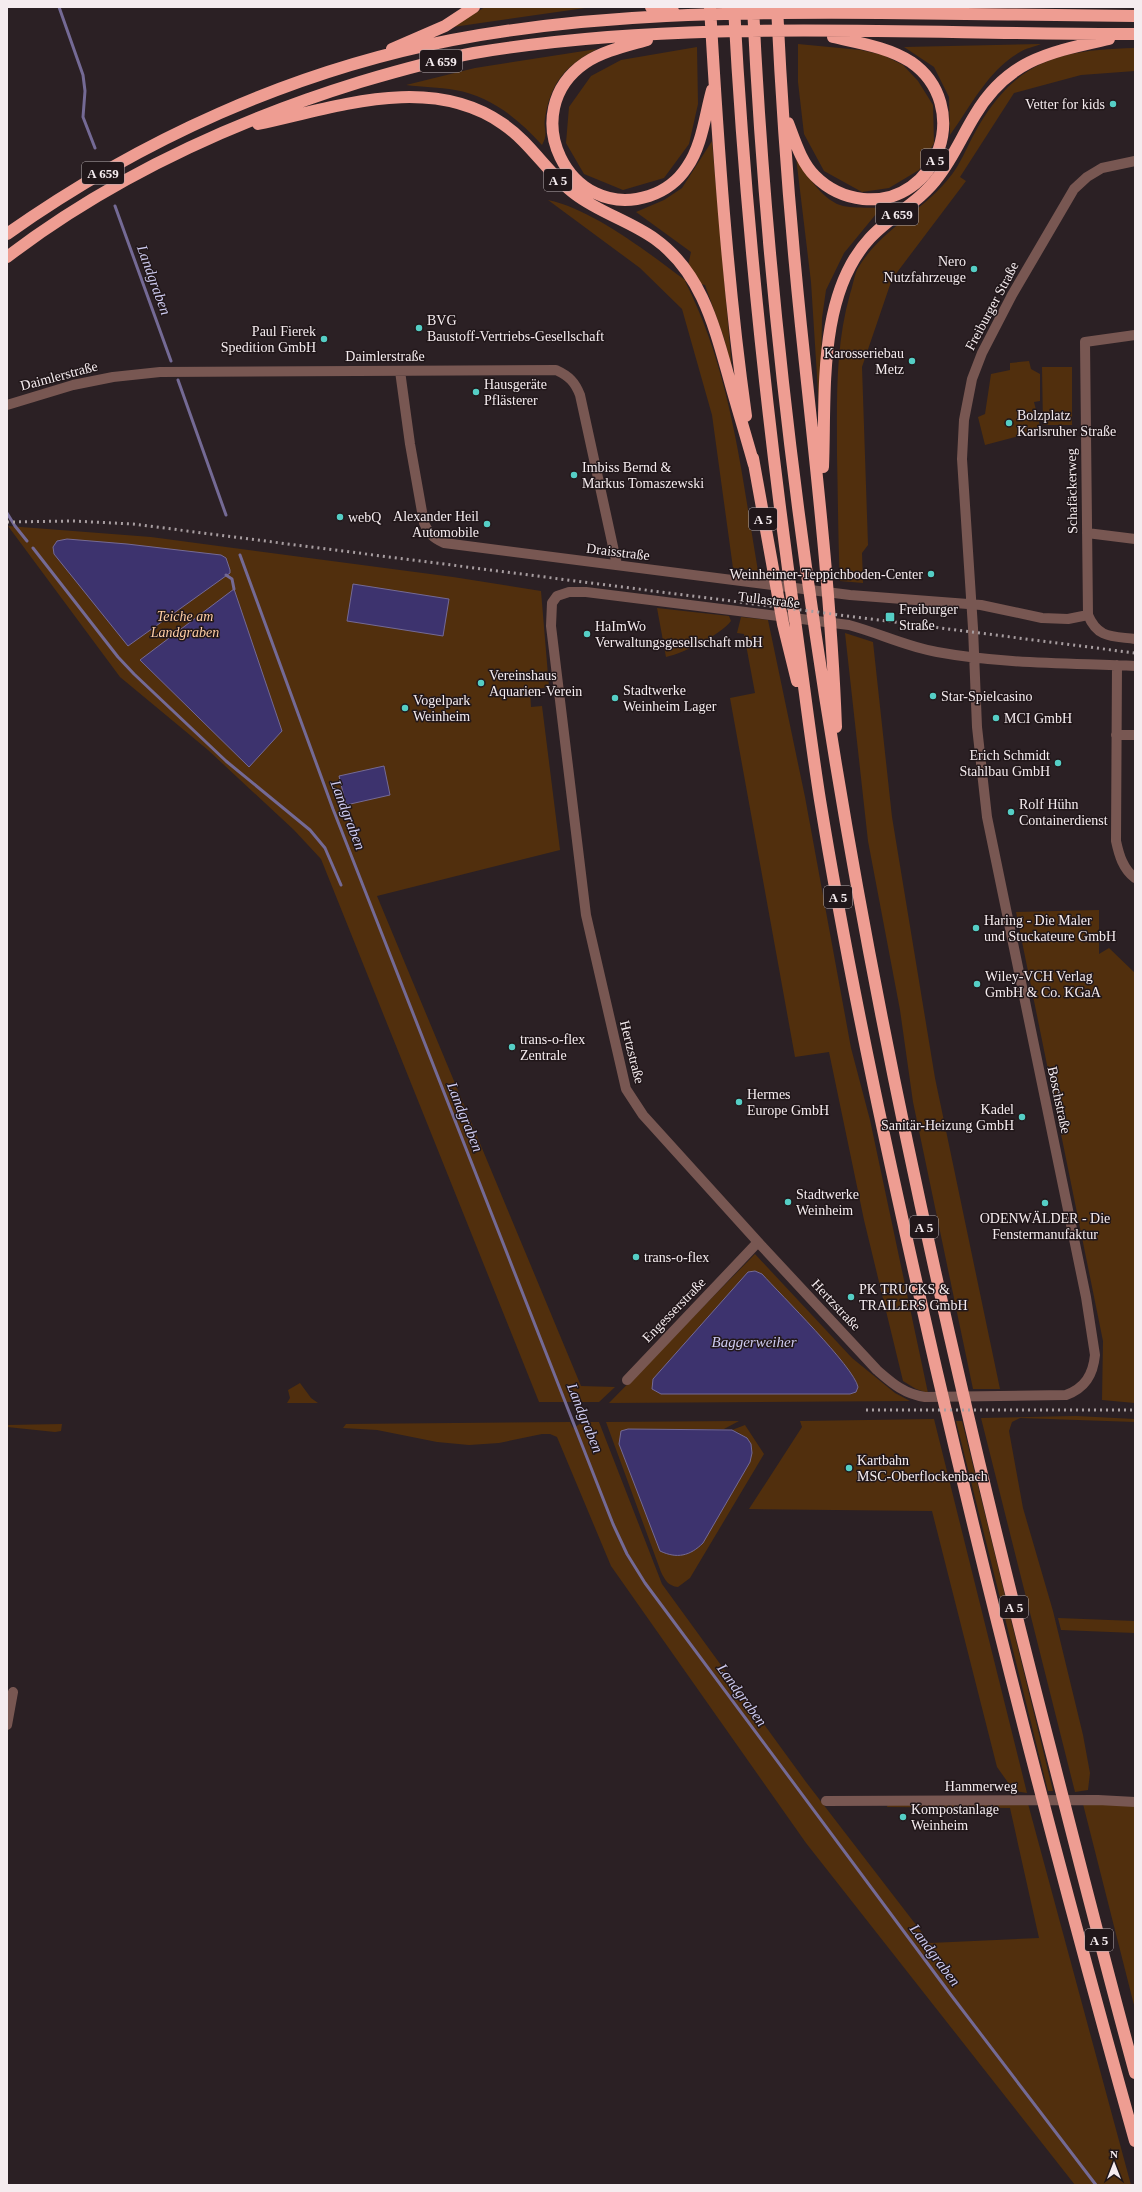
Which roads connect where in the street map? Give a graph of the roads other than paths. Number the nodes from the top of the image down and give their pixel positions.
1 (474, 7) edge
2 (651, 7) edge
3 (710, 7) edge
4 (734, 7) edge
5 (753, 7) edge
6 (777, 7) edge
7 (846, 7) edge
8 (1094, 7) edge
9 (820, 13) junction
10 (692, 15) junction
11 (1135, 15) edge
12 (813, 32) junction
13 (667, 34) junction
14 (1133, 34) edge
15 (366, 62) junction
16 (714, 79) junction
17 (783, 112) junction
18 (224, 131) junction
19 (1135, 161) edge
20 (7, 234) edge
21 (7, 257) edge
22 (1135, 335) edge
23 (400, 371) junction
24 (7, 405) edge
25 (754, 465) junction
26 (821, 504) junction
27 (1087, 533) junction
28 (1135, 539) edge
29 (617, 565) junction
30 (557, 596) joint
31 (971, 604) junction
32 (1088, 615) junction
33 (1135, 639) edge
34 (975, 658) junction
35 (1117, 665) junction
36 (1135, 666) edge
37 (809, 726) junction
38 (1116, 735) junction
39 (1135, 735) edge
40 (838, 780) junction
41 (1135, 878) edge
42 (758, 1242) junction
43 (627, 1380) dead end
44 (925, 1398) joint
45 (13, 1692) dead end
46 (7, 1725) edge
47 (826, 1801) dead end
48 (1135, 1802) edge
49 (1135, 2072) edge
50 (1135, 2140) edge

1 - 15 highway, A 659
2 - 10 highway
3 - 16 highway
4 - 37 highway, A 5
5 - 40 highway, A 5
6 - 17 highway
7 - 9 highway, A 659
8 - 11 highway
9 - 10 highway, A 659
9 - 11 highway, A 659
10 - 15 highway, A 659
12 - 13 highway, A 659
12 - 14 highway, A 659
12 - 17 highway, A 5
13 - 16 highway, A 659
13 - 18 highway, A 659
14 - 26 highway, A 659
15 - 20 highway, A 659
16 - 25 highway, A 5
17 - 26 highway
18 - 21 highway, A 659
18 - 25 highway, A 5
19 - 31 street, Freiburger Straße
22 - 27 street, Schafäckerweg
23 - 24 street, Daimlerstraße
23 - 29 street, Draisstraße
23 - 29 street, Daimlerstraße
25 - 37 highway, A 5
26 - 40 highway
27 - 28 street
27 - 32 street, Schafäckerweg
29 - 31 street, Draisstraße
30 - 34 street, Tullastraße
30 - 42 street, Hertzstraße
31 - 32 street, Draisstraße
31 - 34 street, Freiburger Straße
32 - 33 street
34 - 35 street, Tullastraße
34 - 44 street, Boschstraße
35 - 36 street, Tullastraße
35 - 38 street
37 - 50 highway, A 5
38 - 39 street
38 - 41 street
40 - 49 highway, A 5
42 - 43 street, Engesserstraße
42 - 44 street, Hertzstraße
45 - 46 street
47 - 48 street, Hammerweg

